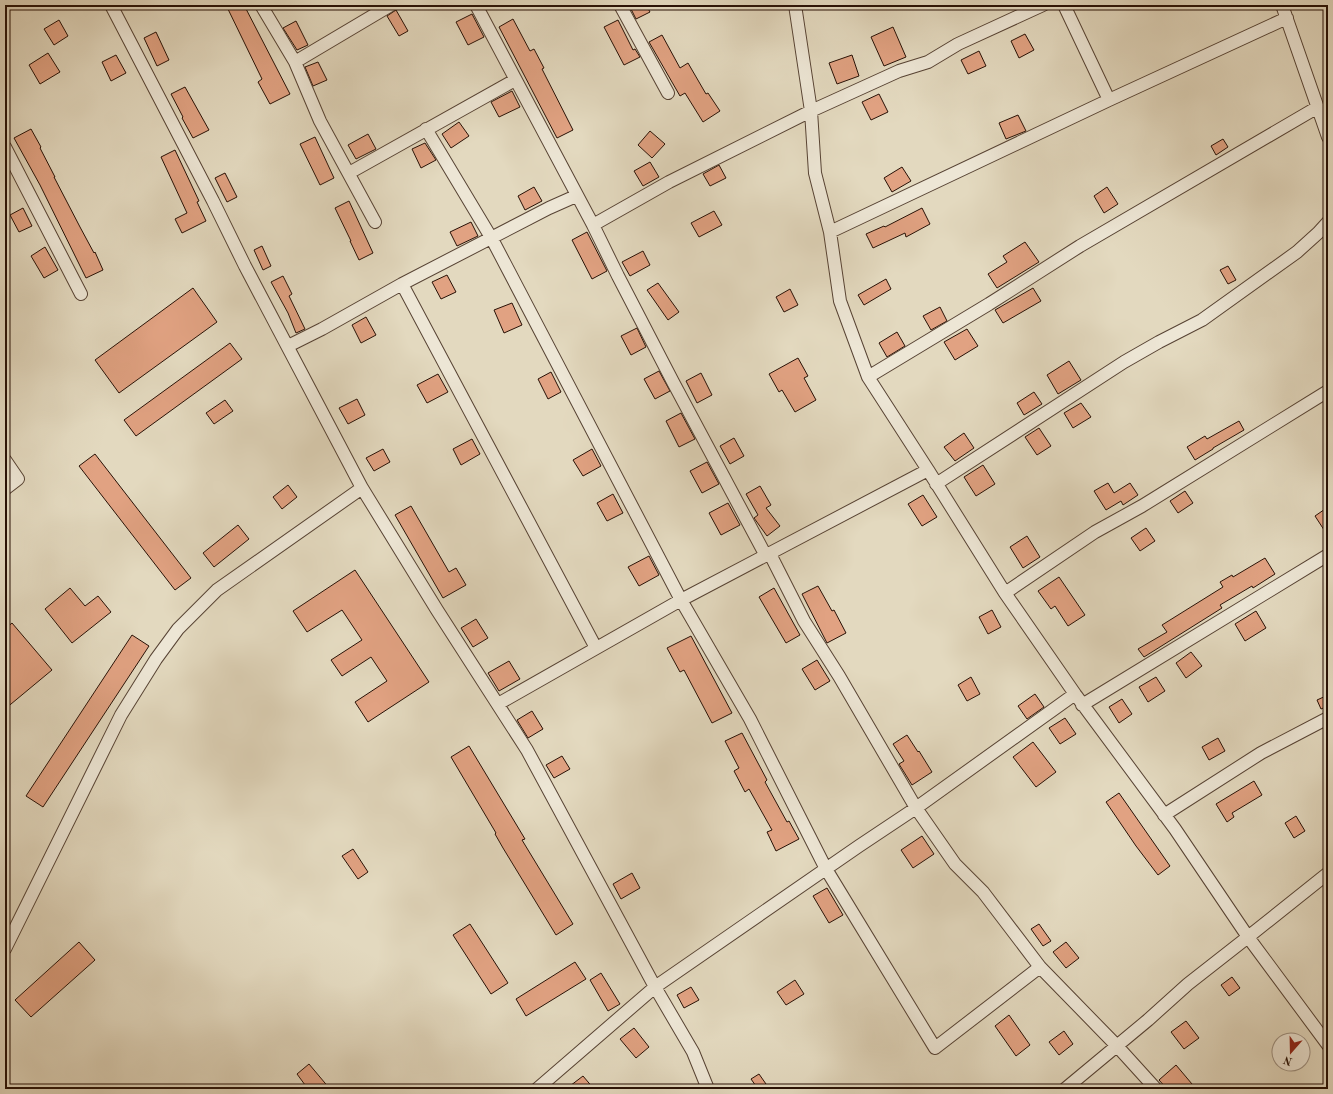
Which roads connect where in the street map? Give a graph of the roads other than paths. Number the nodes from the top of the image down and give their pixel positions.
1 (111, 5) edge
2 (261, 5) edge
3 (392, 5) edge
4 (476, 5) edge
5 (620, 5) edge
6 (795, 5) edge
7 (1043, 5) edge
8 (1064, 5) edge
9 (1282, 5) edge
10 (1287, 18) junction
11 (295, 62) junction
12 (515, 80) junction
13 (668, 93) dead end
14 (1109, 100) junction
15 (1318, 107) junction
16 (812, 111) junction
17 (426, 129) junction
18 (1328, 137) edge
19 (5, 147) edge
20 (349, 173) junction
21 (576, 196) junction
22 (376, 222) dead end
23 (1328, 222) edge
24 (593, 225) junction
25 (830, 232) junction
26 (492, 238) junction
27 (402, 284) junction
28 (81, 294) dead end
29 (288, 346) junction
30 (868, 377) junction
31 (1328, 391) edge
32 (5, 460) edge
33 (928, 470) junction
34 (936, 484) junction
35 (362, 488) junction
36 (5, 489) edge
37 (768, 555) junction
38 (1328, 555) edge
39 (1005, 593) junction
40 (681, 600) junction
41 (596, 648) junction
42 (1075, 694) junction
43 (498, 704) junction
44 (1082, 705) junction
45 (1328, 718) edge
46 (916, 808) junction
47 (1164, 815) junction
48 (826, 869) junction
49 (1327, 874) edge
50 (1248, 937) junction
51 (5, 949) edge
52 (1040, 967) junction
53 (655, 987) junction
54 (1328, 1045) edge
55 (1117, 1046) junction
56 (537, 1089) edge
57 (708, 1089) edge
58 (1065, 1089) edge
59 (1156, 1089) edge

1 - 29 street
2 - 11 street
3 - 11 street
4 - 12 street
5 - 13 street
6 - 16 street
7 - 16 street
8 - 14 street
9 - 10 street
10 - 14 street
10 - 15 street
11 - 20 street
12 - 17 street
12 - 21 street
14 - 25 street
15 - 18 street
15 - 30 street
16 - 24 street
16 - 25 street
17 - 20 street
17 - 26 street
19 - 28 street
20 - 22 street
21 - 24 street
21 - 26 street
23 - 34 street
24 - 37 street
25 - 30 street
26 - 27 street
26 - 40 street
27 - 29 street
27 - 41 street
29 - 35 street
30 - 33 street
31 - 39 street
32 - 36 street
33 - 34 street
33 - 37 street
34 - 39 street
35 - 43 street
35 - 51 street
37 - 40 street
37 - 46 street
38 - 44 street
39 - 42 street
40 - 41 street
40 - 48 street
41 - 43 street
42 - 44 street
42 - 46 street
43 - 53 street
44 - 47 street
45 - 47 street
46 - 48 street
46 - 52 street
47 - 50 street
48 - 52 street
48 - 53 street
49 - 50 street
50 - 54 street
50 - 55 street
52 - 55 street
53 - 56 street
53 - 57 street
55 - 58 street
55 - 59 street

